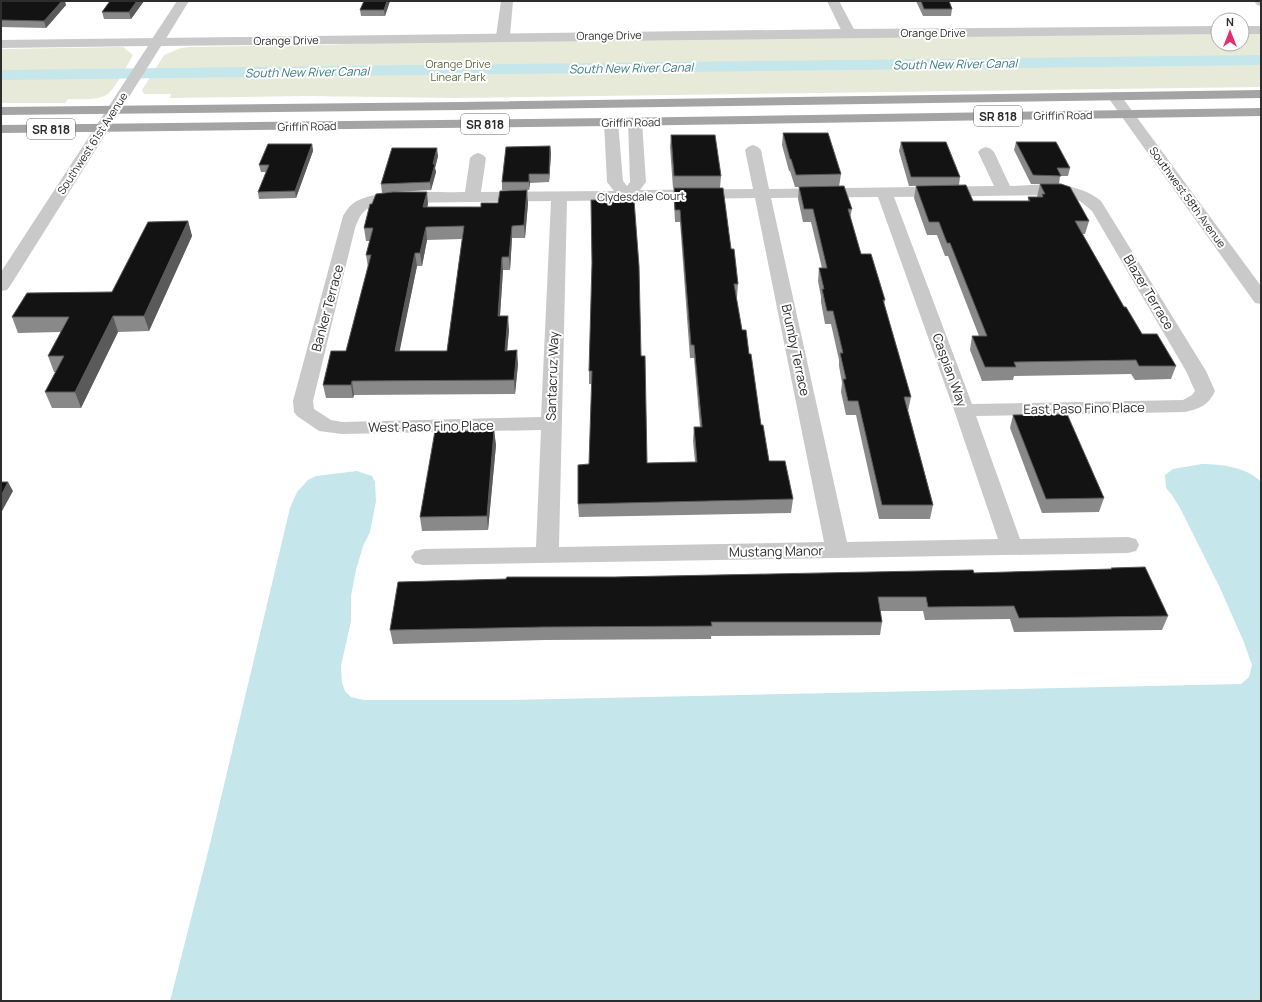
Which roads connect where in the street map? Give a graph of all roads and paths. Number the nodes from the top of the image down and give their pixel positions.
1 (183, 1) edge
2 (507, 1) edge
3 (833, 1) edge
4 (1210, 30) edge
5 (1250, 30) edge
6 (1261, 30) edge
7 (849, 33) junction
8 (503, 36) junction
9 (157, 42) junction
10 (1, 44) edge
11 (1261, 94) edge
12 (1114, 96) junction
13 (832, 101) junction
14 (114, 110) junction
15 (1, 111) edge
16 (1261, 112) edge
17 (1127, 114) junction
18 (611, 122) junction
19 (635, 122) junction
20 (101, 128) junction
21 (1, 129) edge
22 (753, 150) dead end
23 (986, 152) dead end
24 (478, 158) dead end
25 (1004, 191) junction
26 (885, 193) junction
27 (763, 194) junction
28 (1081, 195) joint
29 (627, 196) junction
30 (559, 197) junction
31 (472, 198) junction
32 (370, 202) joint
33 (1, 286) edge
34 (1261, 299) edge
35 (1202, 398) joint
36 (964, 410) junction
37 (313, 419) joint
38 (550, 423) junction
39 (1128, 545) dead end
40 (1012, 548) junction
41 (837, 550) junction
42 (547, 555) junction
43 (423, 557) dead end

1 - 9 street, Southwest 61st Avenue
2 - 8 street
3 - 7 street
4 - 7 street, Orange Drive
5 - 6 street
7 - 8 street, Orange Drive
8 - 9 street, Orange Drive
9 - 10 street, Orange Drive
9 - 14 street, Southwest 61st Avenue
11 - 12 main road, Griffin Road / SR 818
12 - 13 main road, Griffin Road / SR 818
12 - 17 street, Southwest 58th Avenue
13 - 14 main road, Griffin Road / SR 818
13 - 18 main road
14 - 15 main road, Griffin Road / SR 818
14 - 20 street, Southwest 61st Avenue
16 - 17 main road, Griffin Road / SR 818
17 - 19 main road, Griffin Road / SR 818
17 - 34 street, Southwest 58th Avenue
18 - 19 main road, Griffin Road / SR 818
18 - 20 main road, Griffin Road / SR 818
18 - 29 street
19 - 29 street
20 - 21 main road, Griffin Road / SR 818
20 - 33 street, Southwest 61st Avenue
22 - 27 street, Brumby Terrace
23 - 25 street
24 - 31 street
25 - 26 street, Clydesdale Court
25 - 28 street, Clydesdale Court
26 - 27 street, Clydesdale Court
26 - 36 street, Caspian Way
27 - 29 street, Clydesdale Court
27 - 41 street, Brumby Terrace
28 - 35 street, Blazer Terrace
29 - 30 street, Clydesdale Court
30 - 31 street, Clydesdale Court
30 - 38 street, Santacruz Way
31 - 32 street, Clydesdale Court
32 - 37 street, Banker Terrace
35 - 36 street, East Paso Fino Place
36 - 40 street, Caspian Way
37 - 38 street, West Paso Fino Place
38 - 42 street, Santacruz Way
39 - 40 street, Mustang Manor
40 - 41 street, Mustang Manor
41 - 42 street, Mustang Manor
42 - 43 street, Mustang Manor

